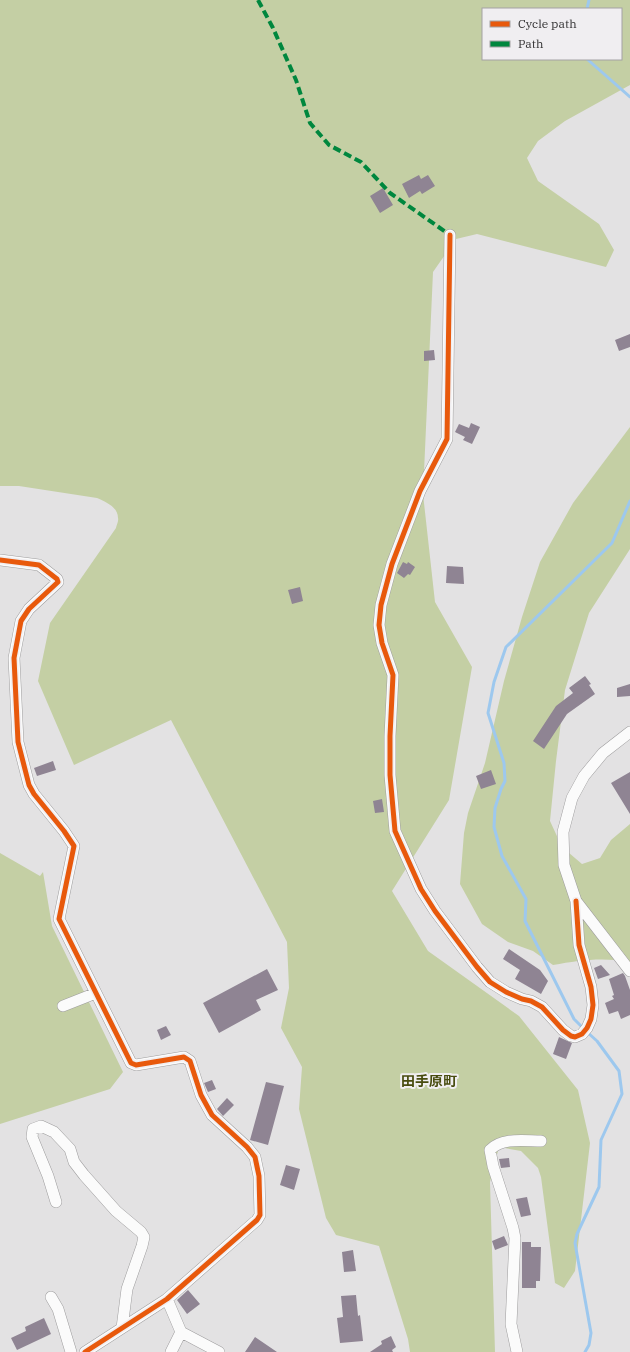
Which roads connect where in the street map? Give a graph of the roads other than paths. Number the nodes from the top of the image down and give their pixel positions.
1 (450, 235) dead end
2 (0, 560) edge
3 (630, 732) edge
4 (576, 901) junction
5 (630, 971) edge
6 (96, 992) junction
7 (62, 1006) dead end
8 (542, 1141) dead end
9 (56, 1202) dead end
10 (52, 1297) dead end
11 (167, 1299) junction
12 (122, 1328) junction
13 (181, 1332) junction
14 (71, 1352) edge
15 (85, 1352) edge
16 (171, 1352) edge
17 (219, 1352) edge
18 (517, 1352) edge

1 - 4 street
2 - 6 street
3 - 4 street
4 - 5 street
6 - 7 street
6 - 11 street
8 - 18 street
9 - 12 street
10 - 14 street
11 - 12 street
11 - 13 street
12 - 15 street
13 - 16 street
13 - 17 street

